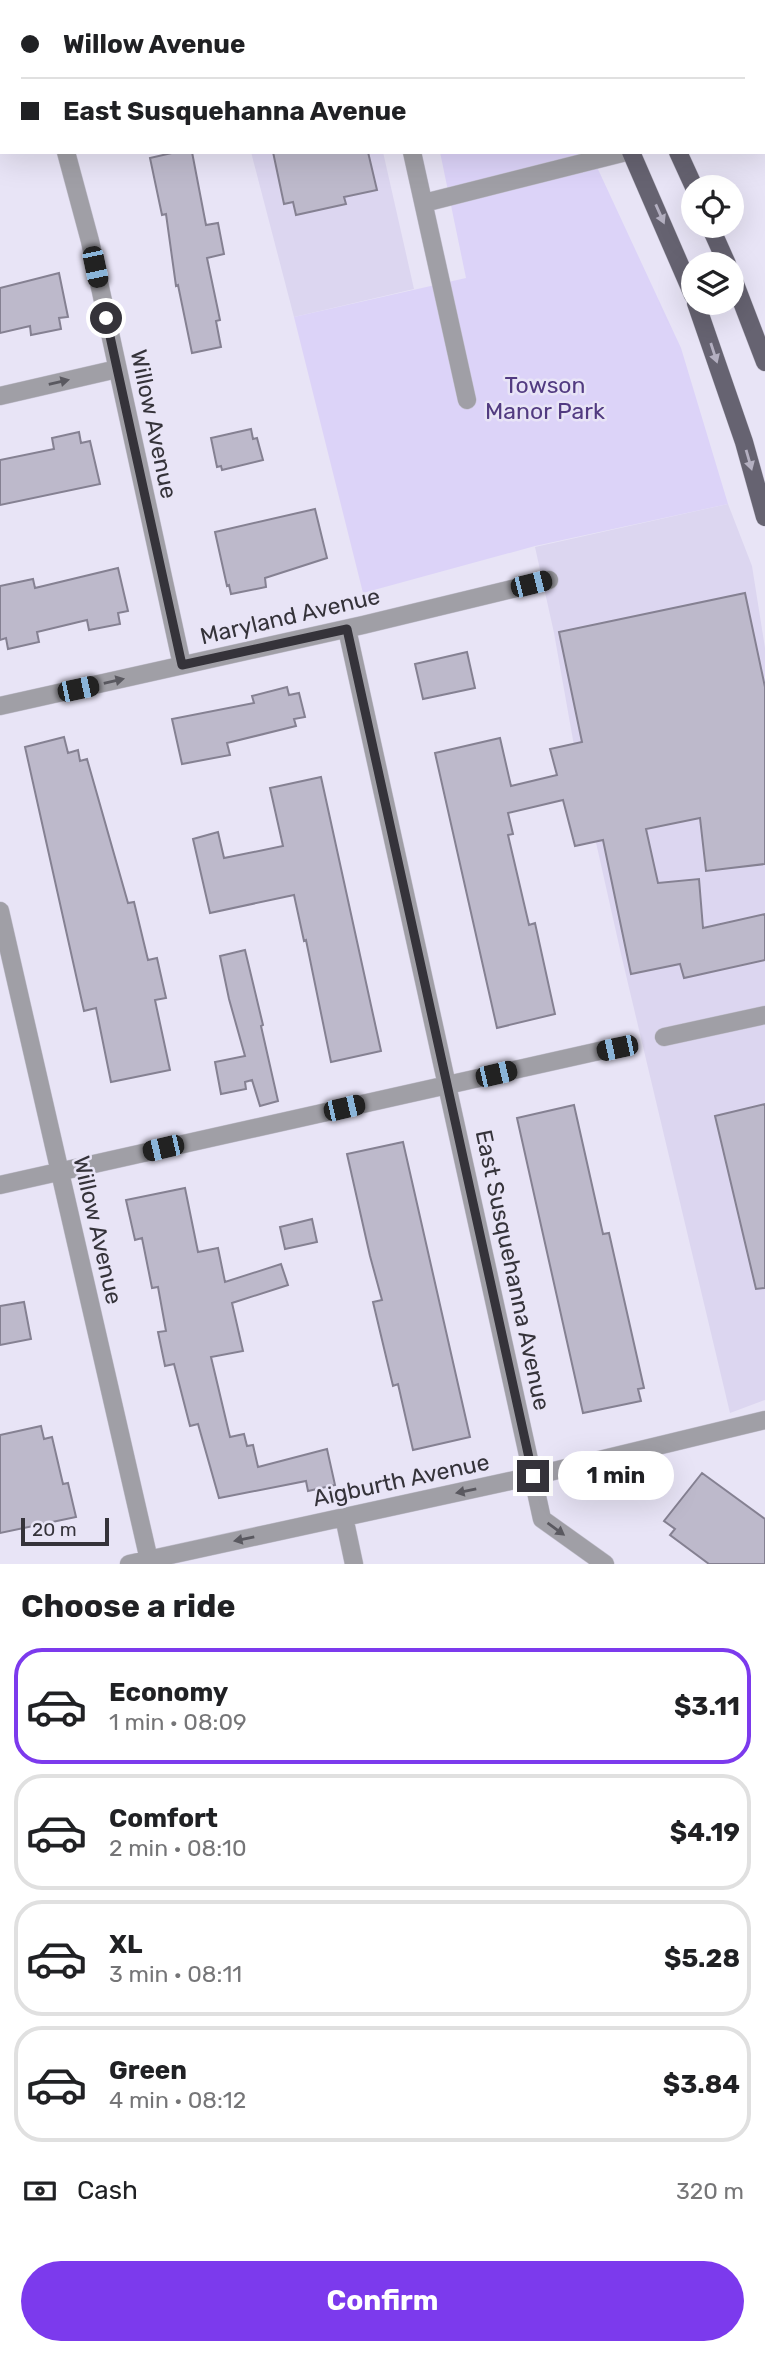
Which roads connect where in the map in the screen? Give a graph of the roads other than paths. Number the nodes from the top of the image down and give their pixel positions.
1 (67, 154) edge
2 (412, 154) edge
3 (621, 154) edge
4 (630, 154) edge
5 (679, 154) edge
6 (689, 175) edge
7 (424, 203) junction
8 (681, 268) edge
9 (744, 304) edge
10 (700, 315) edge
11 (765, 362) edge
12 (117, 369) junction
13 (0, 396) edge
14 (467, 400) dead end
15 (765, 517) edge
16 (549, 580) dead end
17 (347, 629) junction
18 (182, 665) junction
19 (0, 706) edge
20 (0, 911) edge
21 (765, 1015) edge
22 (664, 1037) dead end
23 (617, 1048) dead end
24 (447, 1085) junction
25 (60, 1171) junction
26 (0, 1185) edge
27 (765, 1420) edge
28 (533, 1476) junction
29 (344, 1517) junction
30 (149, 1560) junction
31 (129, 1564) edge
32 (354, 1564) edge
33 (605, 1564) edge

1 - 12 street, Willow Avenue
2 - 7 street
3 - 7 street
4 -> 8 main road
5 - 6 main road
7 - 14 street
9 - 11 main road
10 -> 15 main road
13 -> 12 street
12 - 18 street, Willow Avenue
16 - 17 street, Maryland Avenue
17 - 18 street, Maryland Avenue
17 - 24 street, East Susquehanna Avenue
19 -> 18 street, Maryland Avenue
20 - 25 street, Willow Avenue
21 - 22 street
23 - 24 street
24 - 25 street
24 - 28 street, East Susquehanna Avenue
25 - 26 street
25 - 30 street, Willow Avenue
27 - 28 street, Aigburth Avenue
28 -> 29 street, Aigburth Avenue
28 -> 33 street, East Susquehanna Avenue
29 -> 30 street, Aigburth Avenue
29 - 32 street
30 - 31 street, Aigburth Avenue

